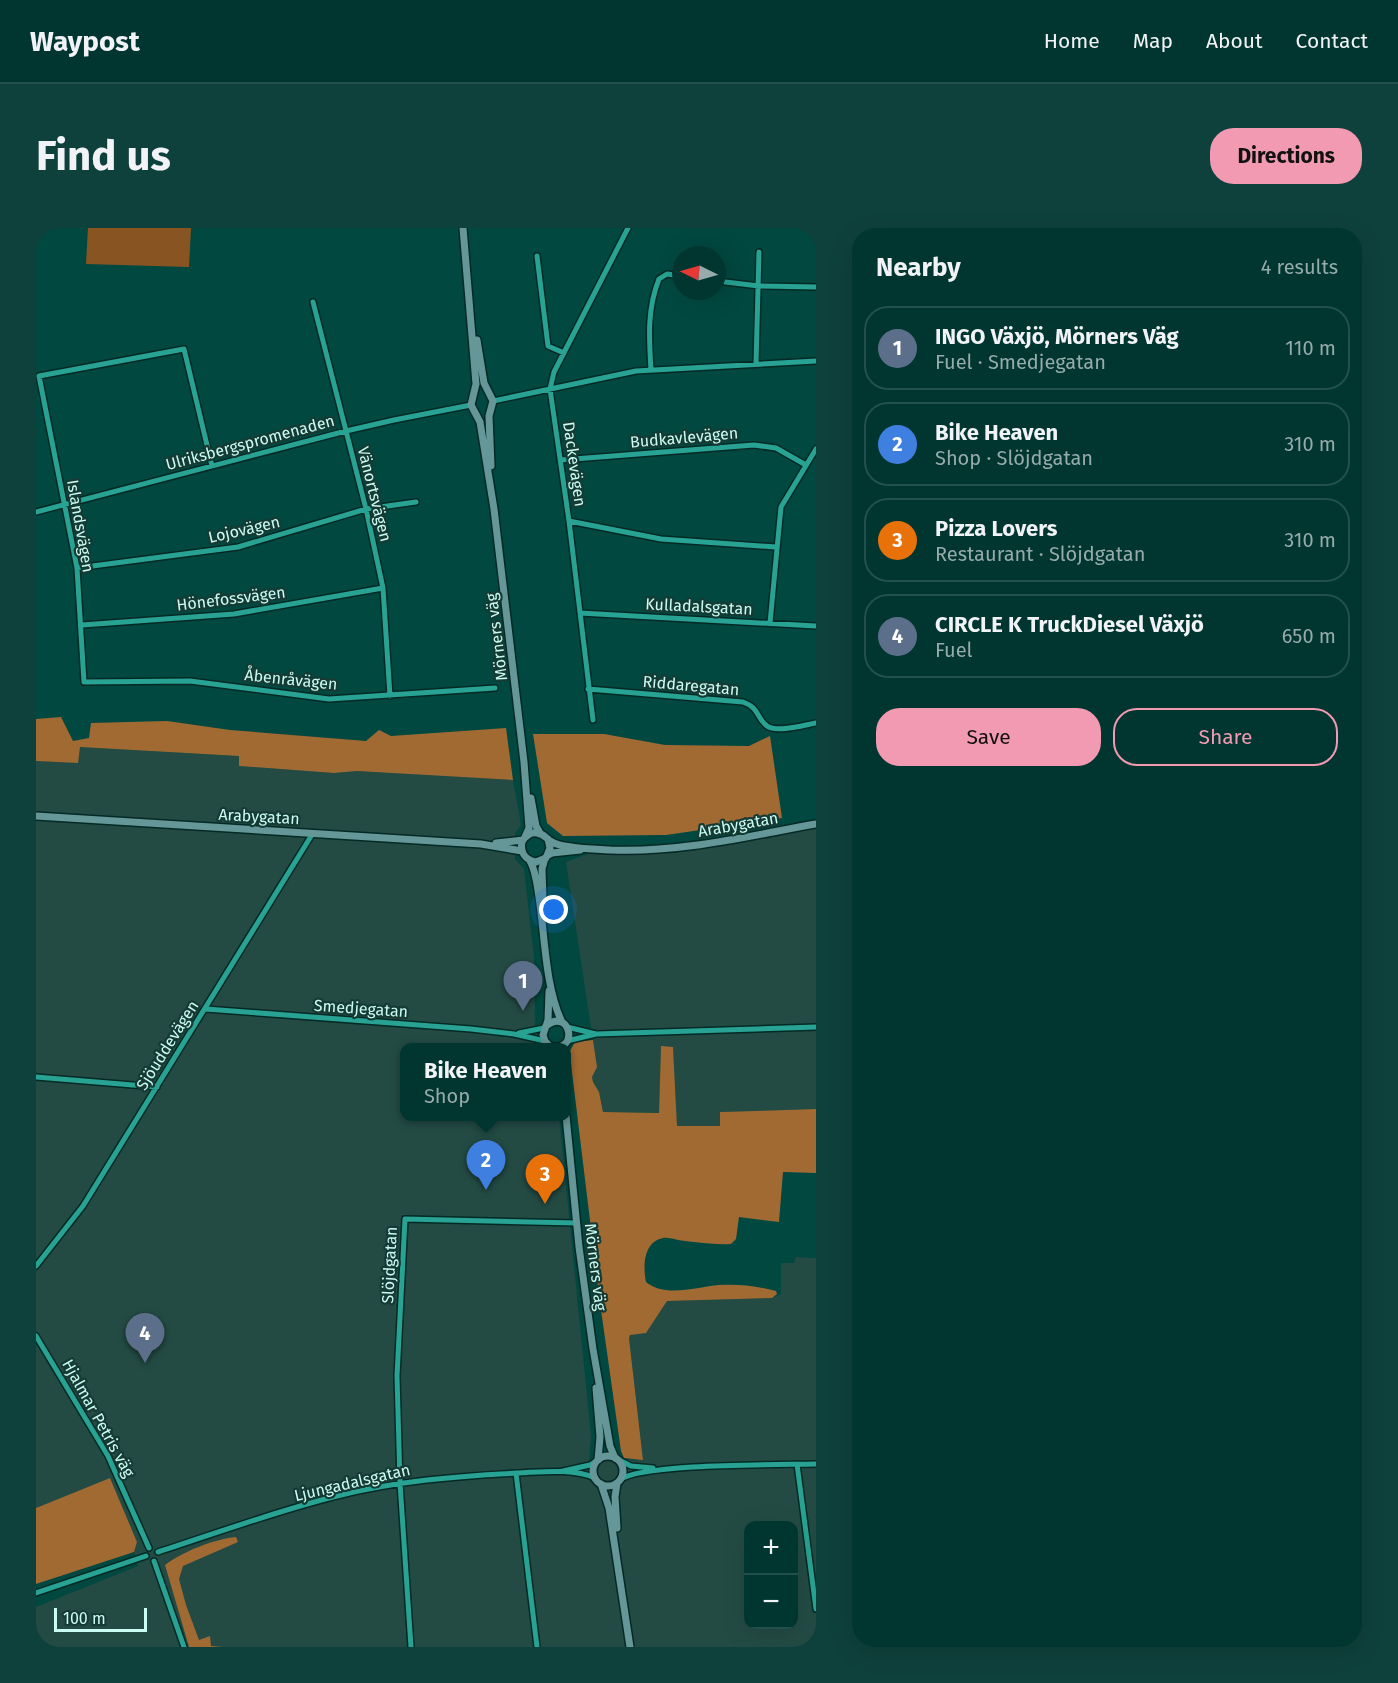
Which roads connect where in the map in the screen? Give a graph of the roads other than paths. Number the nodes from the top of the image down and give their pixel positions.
1 (628, 228) edge
2 (462, 230) edge
3 (759, 252) dead end
4 (537, 256) dead end
5 (672, 275) edge
6 (726, 282) edge
7 (759, 286) junction
8 (816, 287) edge
9 (470, 299) junction
10 (313, 302) dead end
11 (564, 353) junction
12 (816, 361) edge
13 (756, 364) junction
14 (651, 370) junction
15 (550, 389) junction
16 (474, 395) junction
17 (491, 398) junction
18 (471, 405) junction
19 (489, 411) junction
20 (476, 412) junction
21 (346, 431) junction
22 (816, 449) edge
23 (561, 460) junction
24 (806, 465) junction
25 (212, 466) junction
26 (416, 502) dead end
27 (64, 505) junction
28 (366, 509) junction
29 (494, 509) junction
30 (36, 512) edge
31 (570, 521) junction
32 (776, 547) junction
33 (76, 568) junction
34 (383, 588) junction
35 (580, 613) junction
36 (770, 623) junction
37 (82, 625) junction
38 (816, 626) edge
39 (84, 682) joint
40 (495, 688) dead end
41 (588, 689) junction
42 (390, 696) junction
43 (594, 720) dead end
44 (816, 723) edge
45 (524, 762) junction
46 (36, 816) edge
47 (816, 824) edge
48 (313, 833) junction
49 (540, 833) junction
50 (524, 839) junction
51 (548, 839) junction
52 (481, 844) junction
53 (593, 849) junction
54 (522, 851) junction
55 (547, 856) junction
56 (530, 861) junction
57 (545, 933) junction
58 (550, 976) junction
59 (206, 1009) junction
60 (564, 1024) junction
61 (545, 1027) junction
62 (816, 1027) edge
63 (514, 1034) junction
64 (596, 1034) junction
65 (542, 1043) edge
66 (547, 1043) edge
67 (566, 1043) edge
68 (569, 1043) edge
69 (36, 1077) edge
70 (157, 1087) junction
71 (567, 1121) edge
72 (577, 1223) junction
73 (36, 1266) edge
74 (36, 1336) edge
75 (593, 1348) junction
76 (616, 1458) junction
77 (597, 1461) junction
78 (797, 1464) junction
79 (816, 1464) edge
80 (661, 1469) junction
81 (559, 1472) junction
82 (516, 1473) junction
83 (595, 1478) junction
84 (619, 1481) junction
85 (400, 1483) junction
86 (601, 1484) junction
87 (149, 1548) junction
88 (158, 1552) junction
89 (146, 1556) junction
90 (154, 1561) junction
91 (619, 1570) junction
92 (36, 1593) edge
93 (816, 1609) edge
94 (184, 1647) edge
95 (411, 1647) edge
96 (537, 1647) edge
97 (630, 1647) edge

1 - 11 street, Dackevägen
2 - 9 main road
3 - 7 street
4 - 11 street
5 - 14 street
6 - 7 street
7 - 8 street
7 - 13 street
9 - 16 main road
9 - 17 main road
10 - 21 street, Vänortsvägen
11 - 15 street, Dackevägen
12 - 13 street
13 - 14 street
14 - 15 street
15 - 17 street
15 - 23 street, Dackevägen
16 - 17 main road
16 - 18 main road
17 - 19 main road
18 - 20 main road
18 - 21 street, Ulriksbergspromenaden
19 - 20 main road
19 - 29 main road, Mörners väg
20 - 29 main road, Mörners väg
21 - 25 street, Ulriksbergspromenaden
21 - 28 street, Vänortsvägen
22 - 24 street
23 - 24 street, Budkavlevägen
23 - 31 street, Dackevägen
24 - 32 street
25 - 27 street, Ulriksbergspromenaden
25 - 27 street, Islandsvägen
26 - 28 street, Lojovägen
27 - 30 street, Ulriksbergspromenaden
27 - 33 street, Islandsvägen
28 - 33 street, Lojovägen
28 - 34 street, Vänortsvägen
29 - 45 main road, Mörners väg
31 - 32 street
31 - 35 street, Dackevägen
32 - 36 street
33 - 37 street, Islandsvägen
34 - 37 street, Hönefossvägen
34 - 42 street, Vänortsvägen
35 - 36 street, Kulladalsgatan
35 - 41 street, Dackevägen
36 - 38 street, Kulladalsgatan
37 - 39 street, Islandsvägen
39 - 42 street, Åbenråvägen
40 - 42 street, Åbenråvägen
41 - 43 street, Dackevägen
41 - 44 street, Riddaregatan
45 - 49 main road, Mörners väg
45 - 50 main road, Mörners väg
46 - 48 main road, Arabygatan
47 - 53 main road, Arabygatan
48 - 52 main road, Arabygatan
48 - 59 street, Sjöuddevägen
49 - 50 main road
49 - 51 main road
50 - 52 main road, Arabygatan
50 - 54 main road
51 - 53 main road, Arabygatan
51 - 55 main road
52 - 54 main road, Arabygatan
53 - 55 main road, Arabygatan
54 - 56 main road
55 - 56 main road
55 - 57 main road
56 - 57 main road
57 - 58 main road
58 - 60 main road
58 - 61 main road
59 - 63 street, Smedjegatan
59 - 70 street, Sjöuddevägen
60 - 61 main road
60 - 64 street
60 - 67 main road
61 - 63 street, Smedjegatan
61 - 66 main road
62 - 64 street
63 - 65 street, Smedjegatan
64 - 68 street
69 - 70 street
70 - 73 street, Sjöuddevägen
71 - 72 main road, Mörners väg
72 - 75 main road, Mörners väg
72 - 85 street, Slöjdgatan
74 - 87 street, Hjalmar Petris väg
75 - 76 main road, Mörners väg
75 - 77 main road, Mörners väg
76 - 77 main road
76 - 80 street
76 - 84 main road
77 - 81 street, Ljungadalsgatan
77 - 83 main road
78 - 79 street
78 - 80 street
78 - 93 street
80 - 84 street
81 - 82 street, Ljungadalsgatan
81 - 83 street, Ljungadalsgatan
82 - 85 street, Ljungadalsgatan
82 - 96 street
83 - 86 main road
84 - 86 main road
84 - 91 main road
85 - 88 street, Ljungadalsgatan
85 - 95 street
86 - 91 main road
87 - 88 street
87 - 89 street
88 - 90 street
89 - 90 street
89 - 92 street
90 - 94 street
91 - 97 main road

